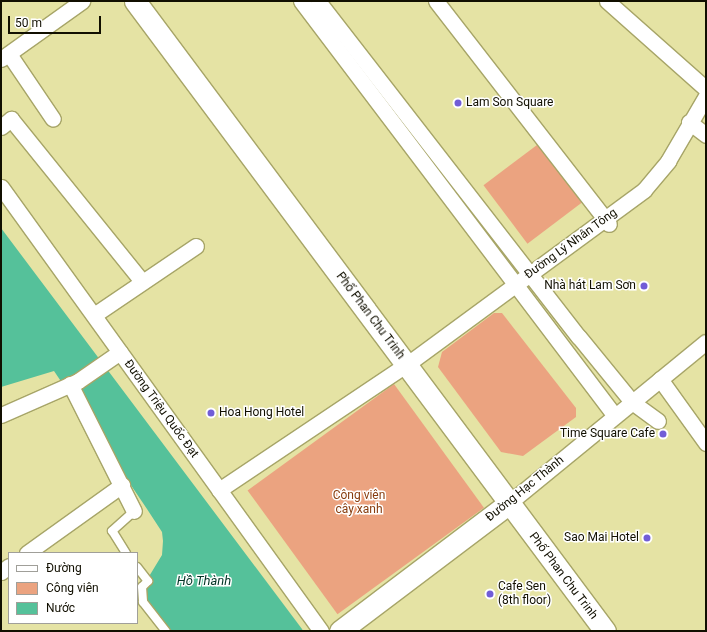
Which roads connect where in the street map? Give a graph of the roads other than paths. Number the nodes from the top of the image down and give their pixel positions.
1 (82, 1) edge
2 (135, 1) edge
3 (301, 1) edge
4 (318, 1) edge
5 (436, 1) edge
6 (449, 1) edge
7 (607, 1) edge
8 (5, 56) edge
9 (706, 89) edge
10 (706, 96) edge
11 (53, 119) dead end
12 (689, 122) junction
13 (1, 127) edge
14 (706, 135) edge
15 (1, 187) edge
16 (608, 219) junction
17 (196, 246) dead end
18 (530, 273) junction
19 (141, 280) junction
20 (515, 285) junction
21 (94, 315) junction
22 (706, 342) edge
23 (115, 356) junction
24 (406, 365) junction
25 (660, 379) junction
26 (74, 382) junction
27 (632, 402) junction
28 (1, 415) edge
29 (615, 416) junction
30 (658, 421) dead end
31 (706, 444) edge
32 (122, 485) junction
33 (220, 490) junction
34 (509, 503) junction
35 (134, 511) joint
36 (28, 552) edge
37 (125, 552) edge
38 (138, 568) edge
39 (166, 631) edge
40 (321, 631) edge
41 (340, 631) edge
42 (605, 631) edge

1 - 8 street
2 - 24 street, Phố Phan Chu Trinh
3 - 20 street
4 - 18 street
5 - 16 street
6 - 16 street
7 - 9 street
8 - 11 street
10 - 12 street, Đường Lý Nhân Tông
12 - 14 street
12 - 16 street, Đường Lý Nhân Tông
13 - 19 street
15 - 21 street, Đường Triệu Quốc Đạt
16 - 18 street, Đường Lý Nhân Tông
17 - 19 street
18 - 20 street, Đường Lý Nhân Tông
18 - 27 street
19 - 21 street
20 - 24 street, Đường Lý Nhân Tông
20 - 29 street
21 - 23 street, Đường Triệu Quốc Đạt
22 - 25 street, Đường Hạc Thành
23 - 26 street
23 - 33 street, Đường Triệu Quốc Đạt
24 - 33 street, Đường Lý Nhân Tông
24 - 34 street, Phố Phan Chu Trinh
25 - 27 street, Đường Hạc Thành
25 - 31 street
26 - 28 street
26 - 32 street
27 - 29 street, Đường Hạc Thành
27 - 30 street
29 - 34 street, Đường Hạc Thành
32 - 35 street
32 - 36 street
33 - 40 street, Đường Triệu Quốc Đạt
34 - 41 street, Đường Hạc Thành
34 - 42 street, Phố Phan Chu Trinh
35 - 37 lane
38 - 39 lane

